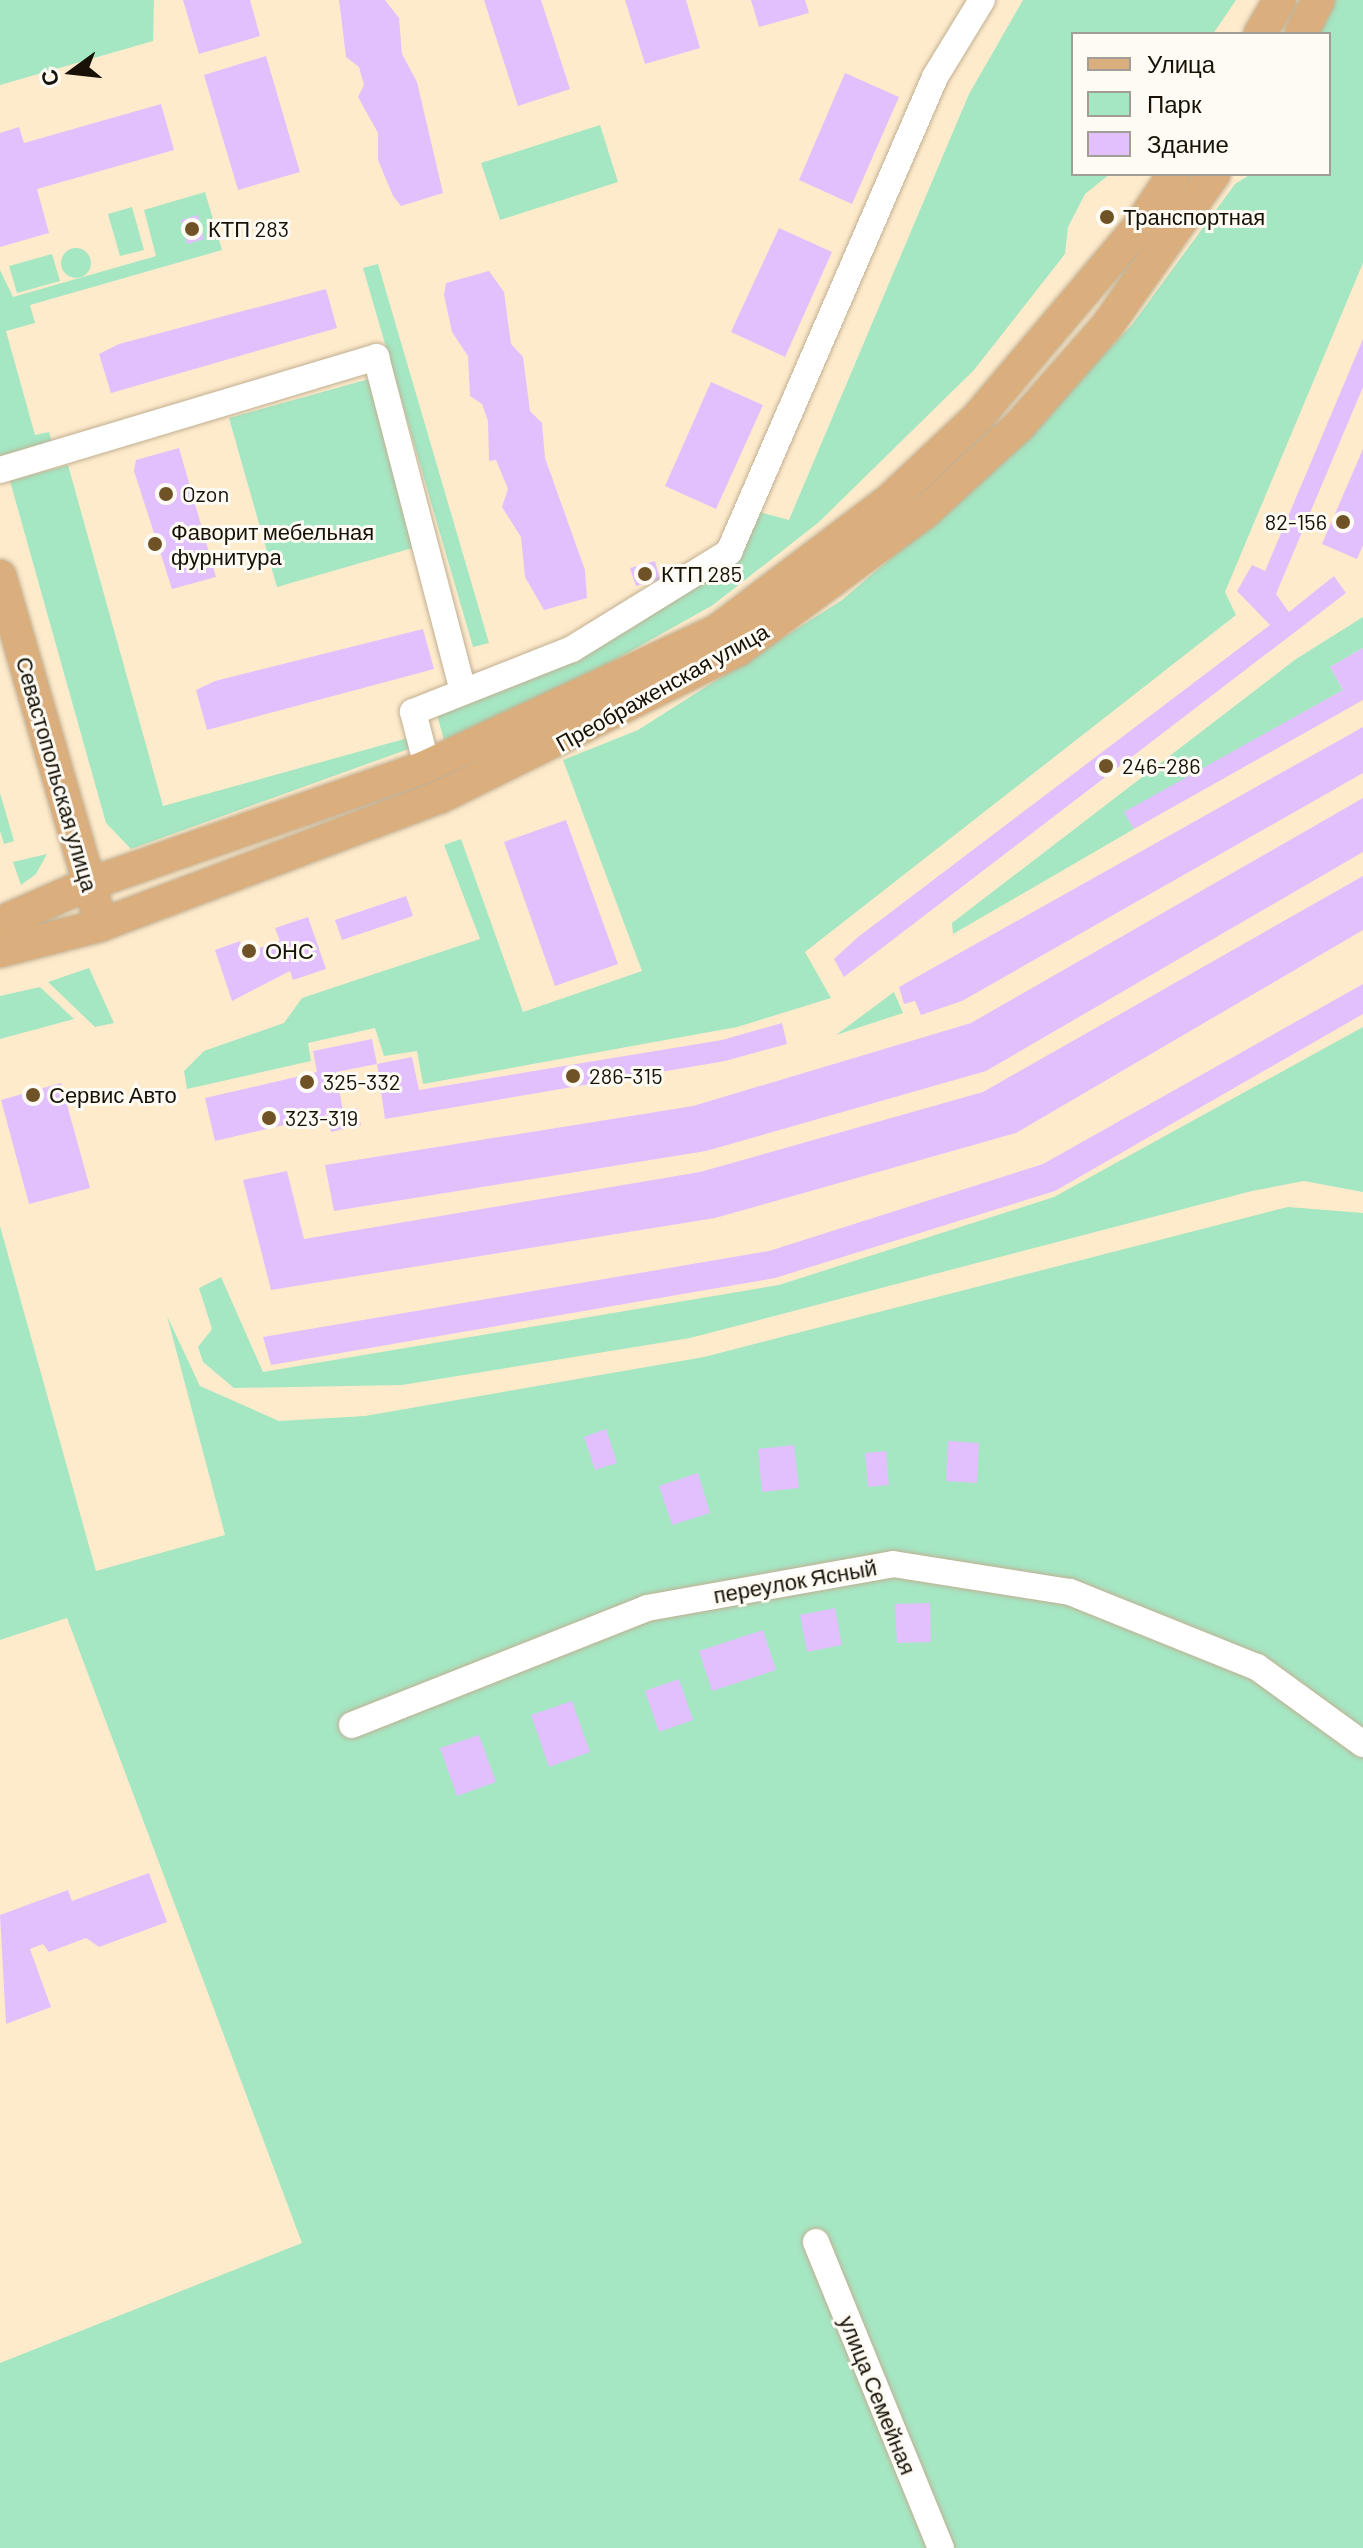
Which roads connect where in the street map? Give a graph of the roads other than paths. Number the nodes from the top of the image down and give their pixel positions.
1 (982, 0) edge
2 (1280, 0) edge
3 (1318, 0) edge
4 (1261, 32) edge
5 (1302, 32) edge
6 (1173, 176) edge
7 (1213, 176) edge
8 (0, 470) edge
9 (0, 576) edge
10 (463, 691) junction
11 (427, 766) junction
12 (89, 884) junction
13 (0, 923) edge
14 (101, 925) junction
15 (0, 951) edge
16 (352, 1725) dead end
17 (1363, 1744) edge
18 (816, 2242) dead end
19 (941, 2548) edge

1 - 10 street
2 - 4 main road
3 - 5 main road
6 - 11 main road, Преображенская улица
7 - 14 main road, Преображенская улица
8 - 10 street
9 - 12 main road, Севастопольская улица
10 - 11 street
11 - 12 main road, Преображенская улица
12 - 13 main road, Преображенская улица
12 - 14 main road, Севастопольская улица
14 - 15 main road, Преображенская улица
16 - 17 street, переулок Ясный
18 - 19 street, улица Семейная

